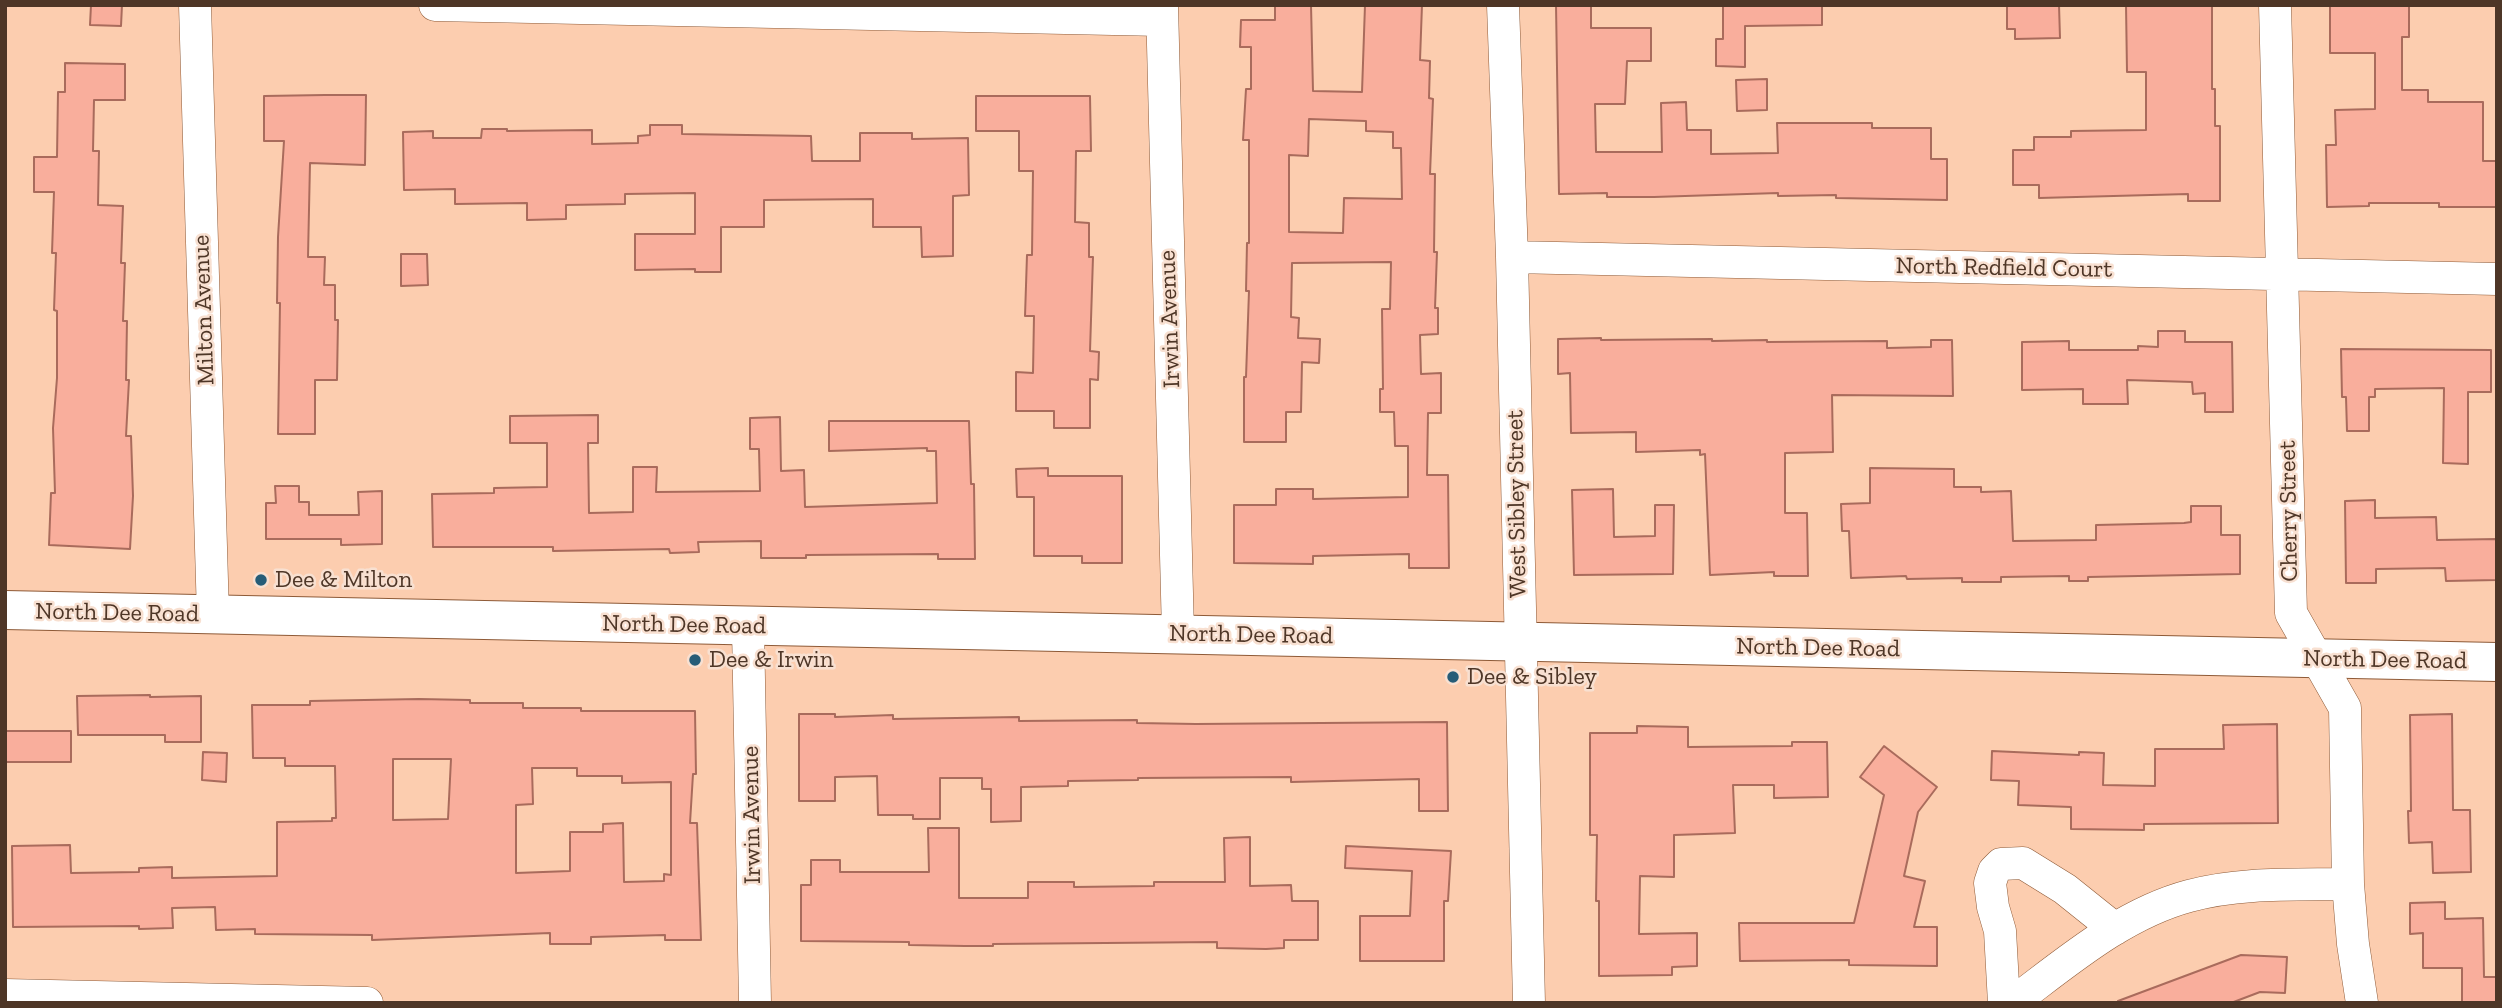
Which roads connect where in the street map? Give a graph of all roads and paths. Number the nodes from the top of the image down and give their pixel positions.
1 (195, 5) edge
2 (435, 5) edge
3 (1503, 5) edge
4 (2276, 5) edge
5 (1162, 13) edge
6 (1512, 257) junction
7 (2283, 275) junction
8 (2497, 279) edge
9 (5, 610) edge
10 (214, 615) junction
11 (748, 626) junction
12 (1178, 633) junction
13 (1520, 642) junction
14 (2316, 660) junction
15 (2497, 662) edge
16 (2348, 884) junction
17 (2115, 929) junction
18 (5, 995) edge
19 (368, 1003) edge
20 (755, 1003) edge
21 (1529, 1003) edge
22 (2004, 1003) edge
23 (2012, 1003) edge
24 (2362, 1003) edge

1 - 10 street, Milton Avenue
2 - 5 street
3 - 6 street, West Sibley Street
4 - 7 street, Cherry Street
5 - 12 street, Irwin Avenue
6 - 7 street, North Redfield Court
6 - 13 street, West Sibley Street
7 - 8 street, North Redfield Court
7 - 14 street, Cherry Street
9 - 10 main road, North Dee Road
10 - 11 main road, North Dee Road
11 - 12 main road, North Dee Road
11 - 20 street, Irwin Avenue
12 - 13 main road, North Dee Road
13 - 14 main road, North Dee Road
13 - 21 street, West Sibley Street
14 - 15 main road, North Dee Road
14 - 16 street, Cherry Street
16 - 17 street
16 - 24 street, Cherry Street
17 - 22 street
17 - 23 street
18 - 19 street

